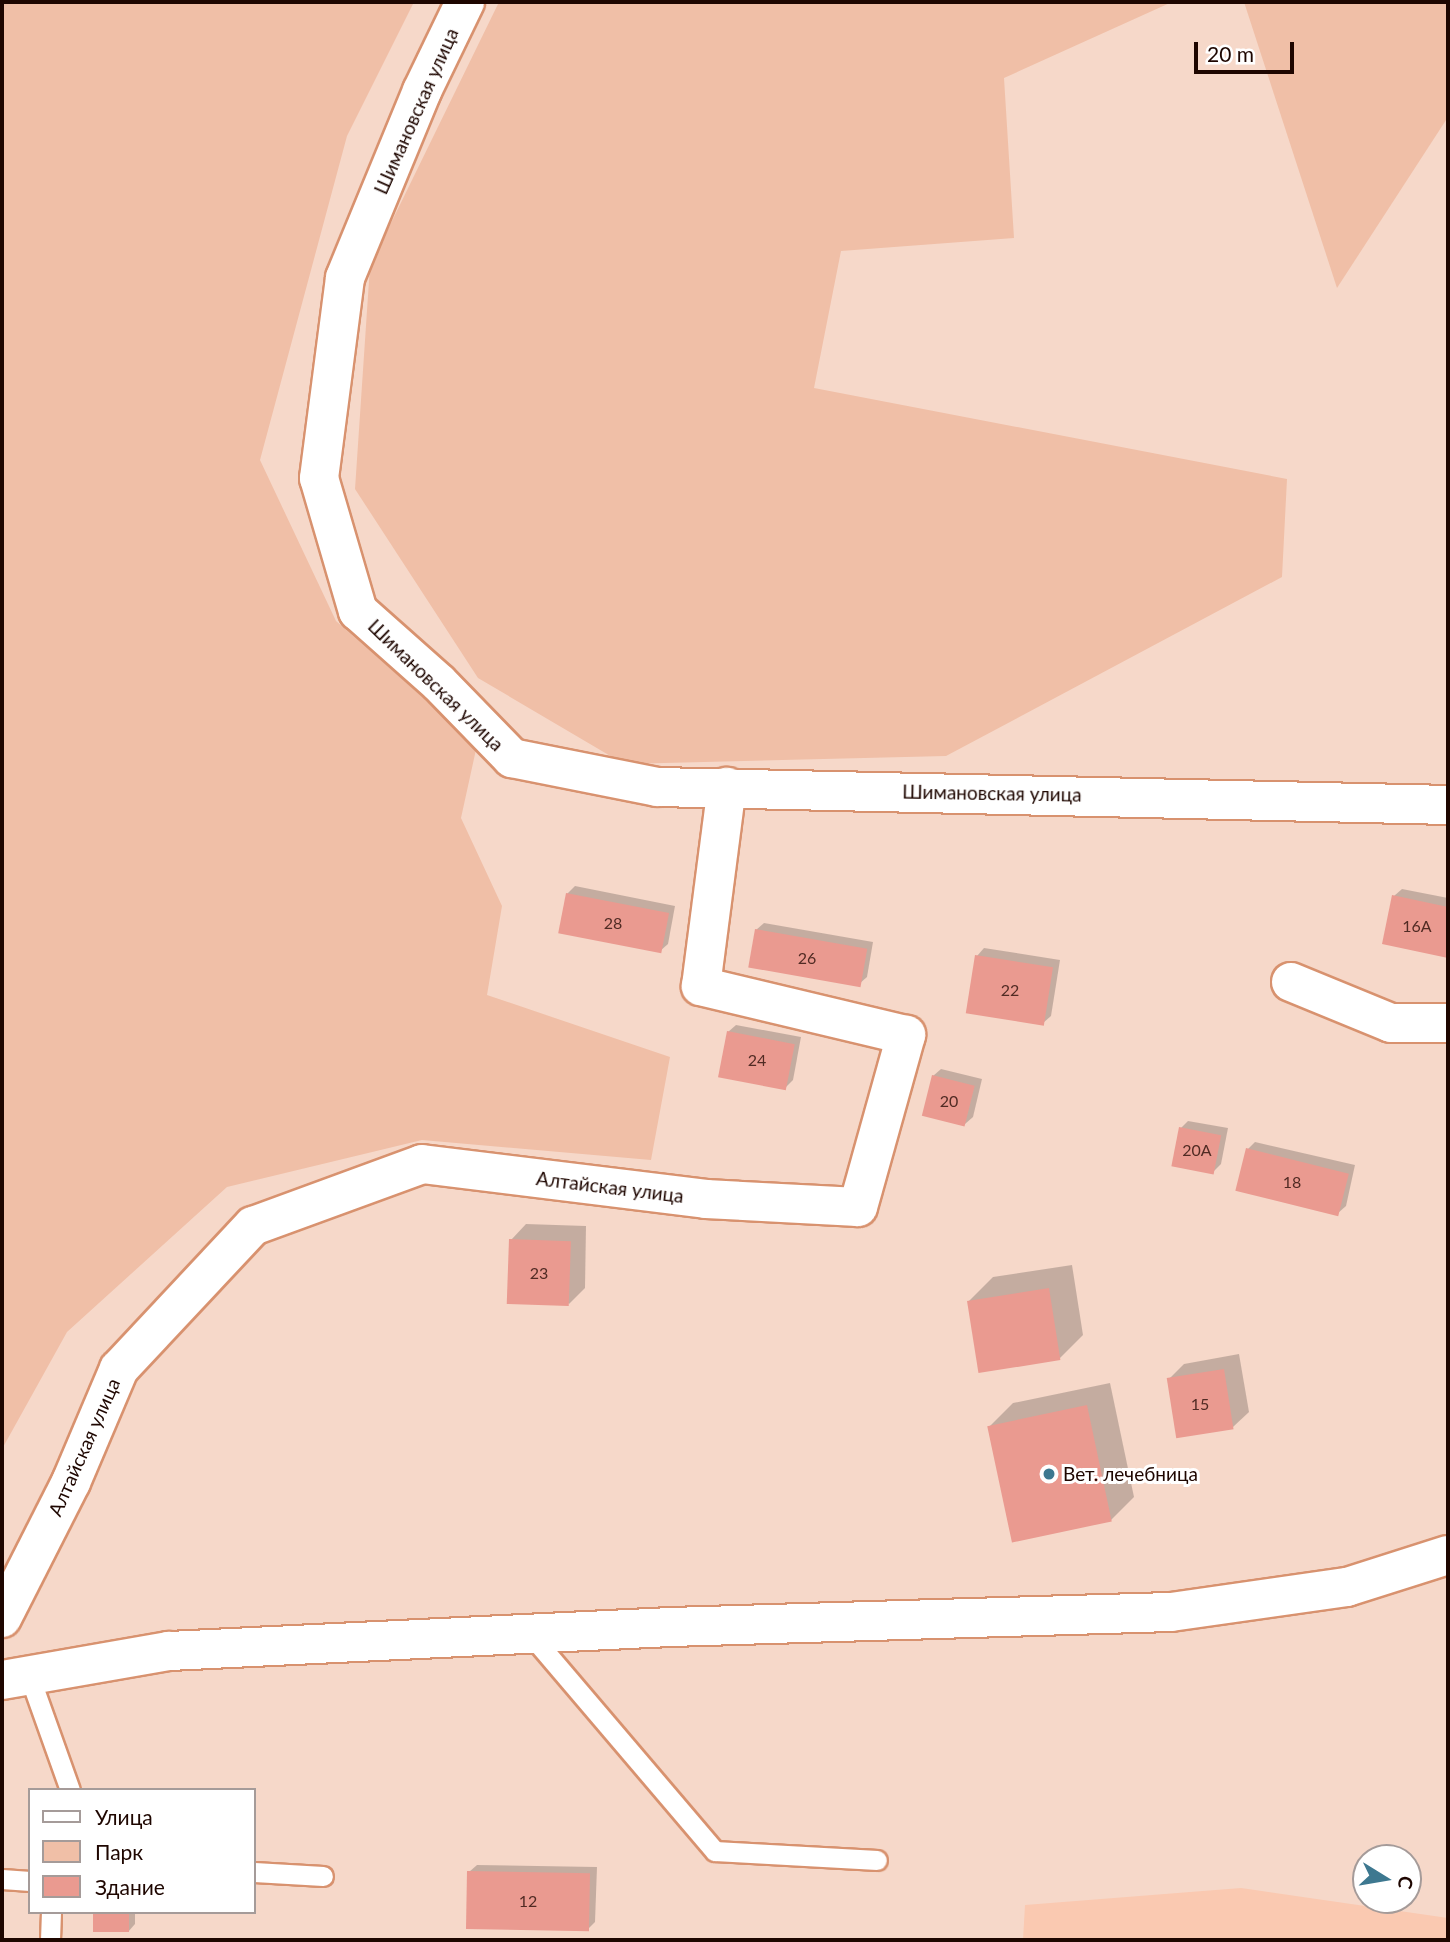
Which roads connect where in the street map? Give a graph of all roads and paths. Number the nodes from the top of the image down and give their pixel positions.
1 (465, 2) edge
2 (727, 787) junction
3 (1448, 805) edge
4 (1292, 982) dead end
5 (1448, 1023) edge
6 (1448, 1555) edge
7 (2, 1618) edge
8 (530, 1634) junction
9 (15, 1678) edge
10 (69, 1788) edge
11 (877, 1860) dead end
12 (256, 1872) edge
13 (323, 1876) dead end
14 (2, 1879) edge
15 (28, 1881) edge
16 (51, 1914) edge
17 (50, 1940) edge

1 - 2 street, Шимановская улица
2 - 3 street, Шимановская улица
2 - 7 street, Алтайская улица
4 - 5 street
6 - 8 street
8 - 9 street
8 - 11 lane
9 - 10 lane
12 - 13 lane
14 - 15 lane
16 - 17 lane

